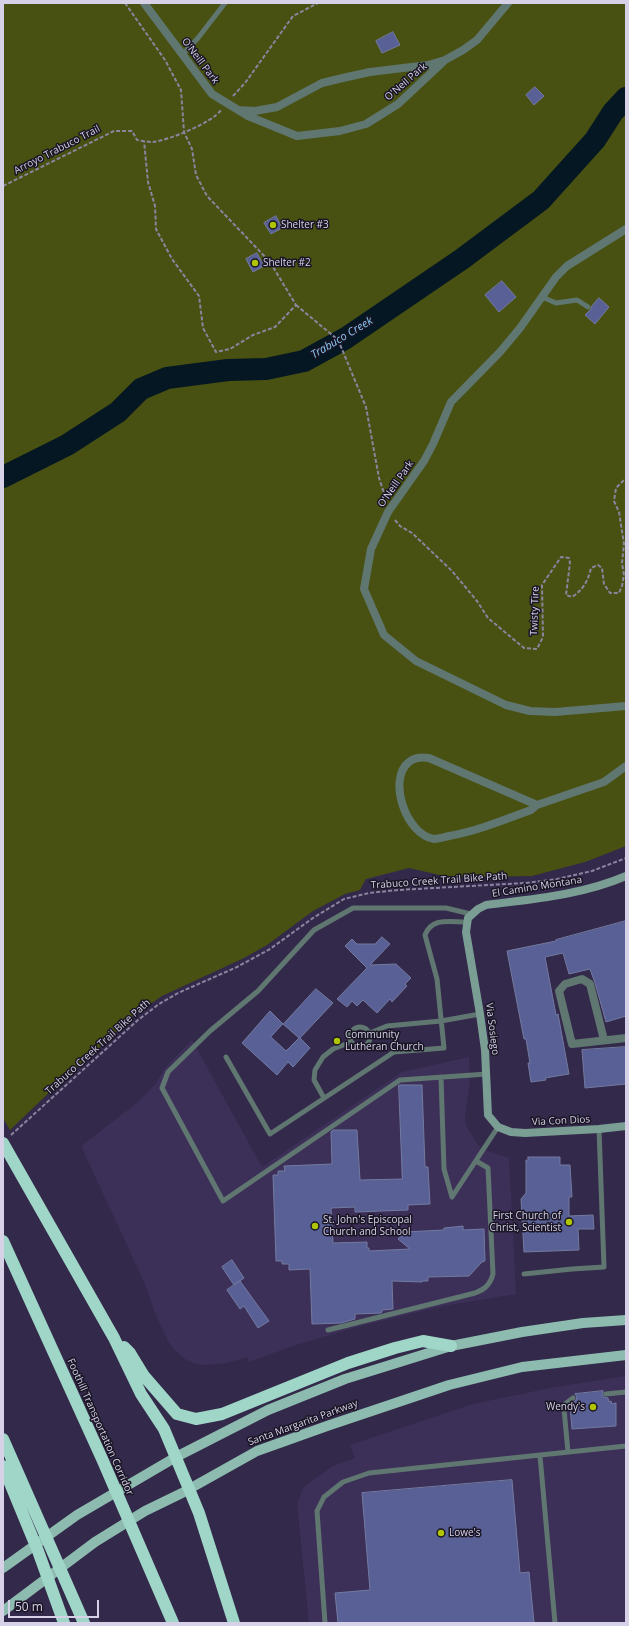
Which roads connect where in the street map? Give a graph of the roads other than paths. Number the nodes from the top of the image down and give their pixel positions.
1 (144, 3) edge
2 (225, 3) edge
3 (508, 3) edge
4 (182, 55) junction
5 (446, 60) junction
6 (239, 110) junction
7 (297, 136) joint
8 (626, 229) edge
9 (542, 297) junction
10 (588, 307) dead end
11 (626, 706) edge
12 (626, 766) edge
13 (537, 805) junction
14 (626, 876) edge
15 (471, 914) junction
16 (466, 922) junction
17 (480, 1014) junction
18 (441, 1021) junction
19 (370, 1033) junction
20 (626, 1038) edge
21 (604, 1040) junction
22 (351, 1042) junction
23 (226, 1057) dead end
24 (487, 1074) junction
25 (441, 1077) junction
26 (324, 1098) junction
27 (626, 1126) edge
28 (498, 1127) junction
29 (599, 1129) junction
30 (6, 1141) edge
31 (476, 1162) junction
32 (3, 1241) edge
33 (524, 1274) dead end
34 (626, 1320) edge
35 (328, 1330) dead end
36 (114, 1338) junction
37 (451, 1346) junction
38 (626, 1356) edge
39 (626, 1392) edge
40 (606, 1394) dead end
41 (573, 1398) dead end
42 (3, 1439) edge
43 (626, 1446) edge
44 (568, 1452) junction
45 (540, 1456) junction
46 (171, 1460) junction
47 (3, 1466) edge
48 (186, 1491) junction
49 (3, 1568) edge
50 (4, 1610) edge
51 (64, 1623) edge
52 (84, 1623) edge
53 (173, 1623) edge
54 (234, 1623) edge
55 (325, 1623) edge
56 (555, 1623) edge

1 - 4 street, O'Neill Park
2 - 4 lane
3 - 5 street, O'Neil Park
4 - 6 street, O'Neill Park
5 - 6 street
5 - 7 street, O'Neil Park
6 - 7 street, O'Neill Park
8 - 9 street, O'Neill Park
9 - 10 lane
9 - 11 street, O'Neill Park
12 - 13 street
13 - 13 street
14 - 15 street, El Camino Montana
15 - 16 street, El Camino Montana
15 - 25 lane
16 - 17 street, Via Sosiego
16 - 18 lane
17 - 18 lane
17 - 24 street, Via Sosiego
18 - 19 lane
18 - 26 lane
19 - 22 lane
19 - 22 lane
20 - 21 street
21 - 21 street
22 - 26 lane
23 - 26 lane
24 - 25 lane
24 - 28 street, Via Sosiego
25 - 31 lane
27 - 29 street, Via Con Dios
28 - 29 street, Via Con Dios
28 - 31 lane
29 - 33 lane
30 - 36 highway
31 - 35 lane
32 - 53 highway, Foothill Transportation Corridor
34 - 37 main road, Santa Margarita Parkway
36 - 37 highway
36 - 46 highway
37 - 46 main road, Santa Margarita Parkway
38 - 48 main road, Santa Margarita Parkway
39 - 40 lane
41 - 44 lane
42 - 52 highway
43 - 44 lane
44 - 45 lane
45 - 55 lane
45 - 56 lane
46 - 48 highway
46 - 49 main road, Santa Margarita Parkway
47 - 51 highway
48 - 50 main road, Santa Margarita Parkway
48 - 54 highway

